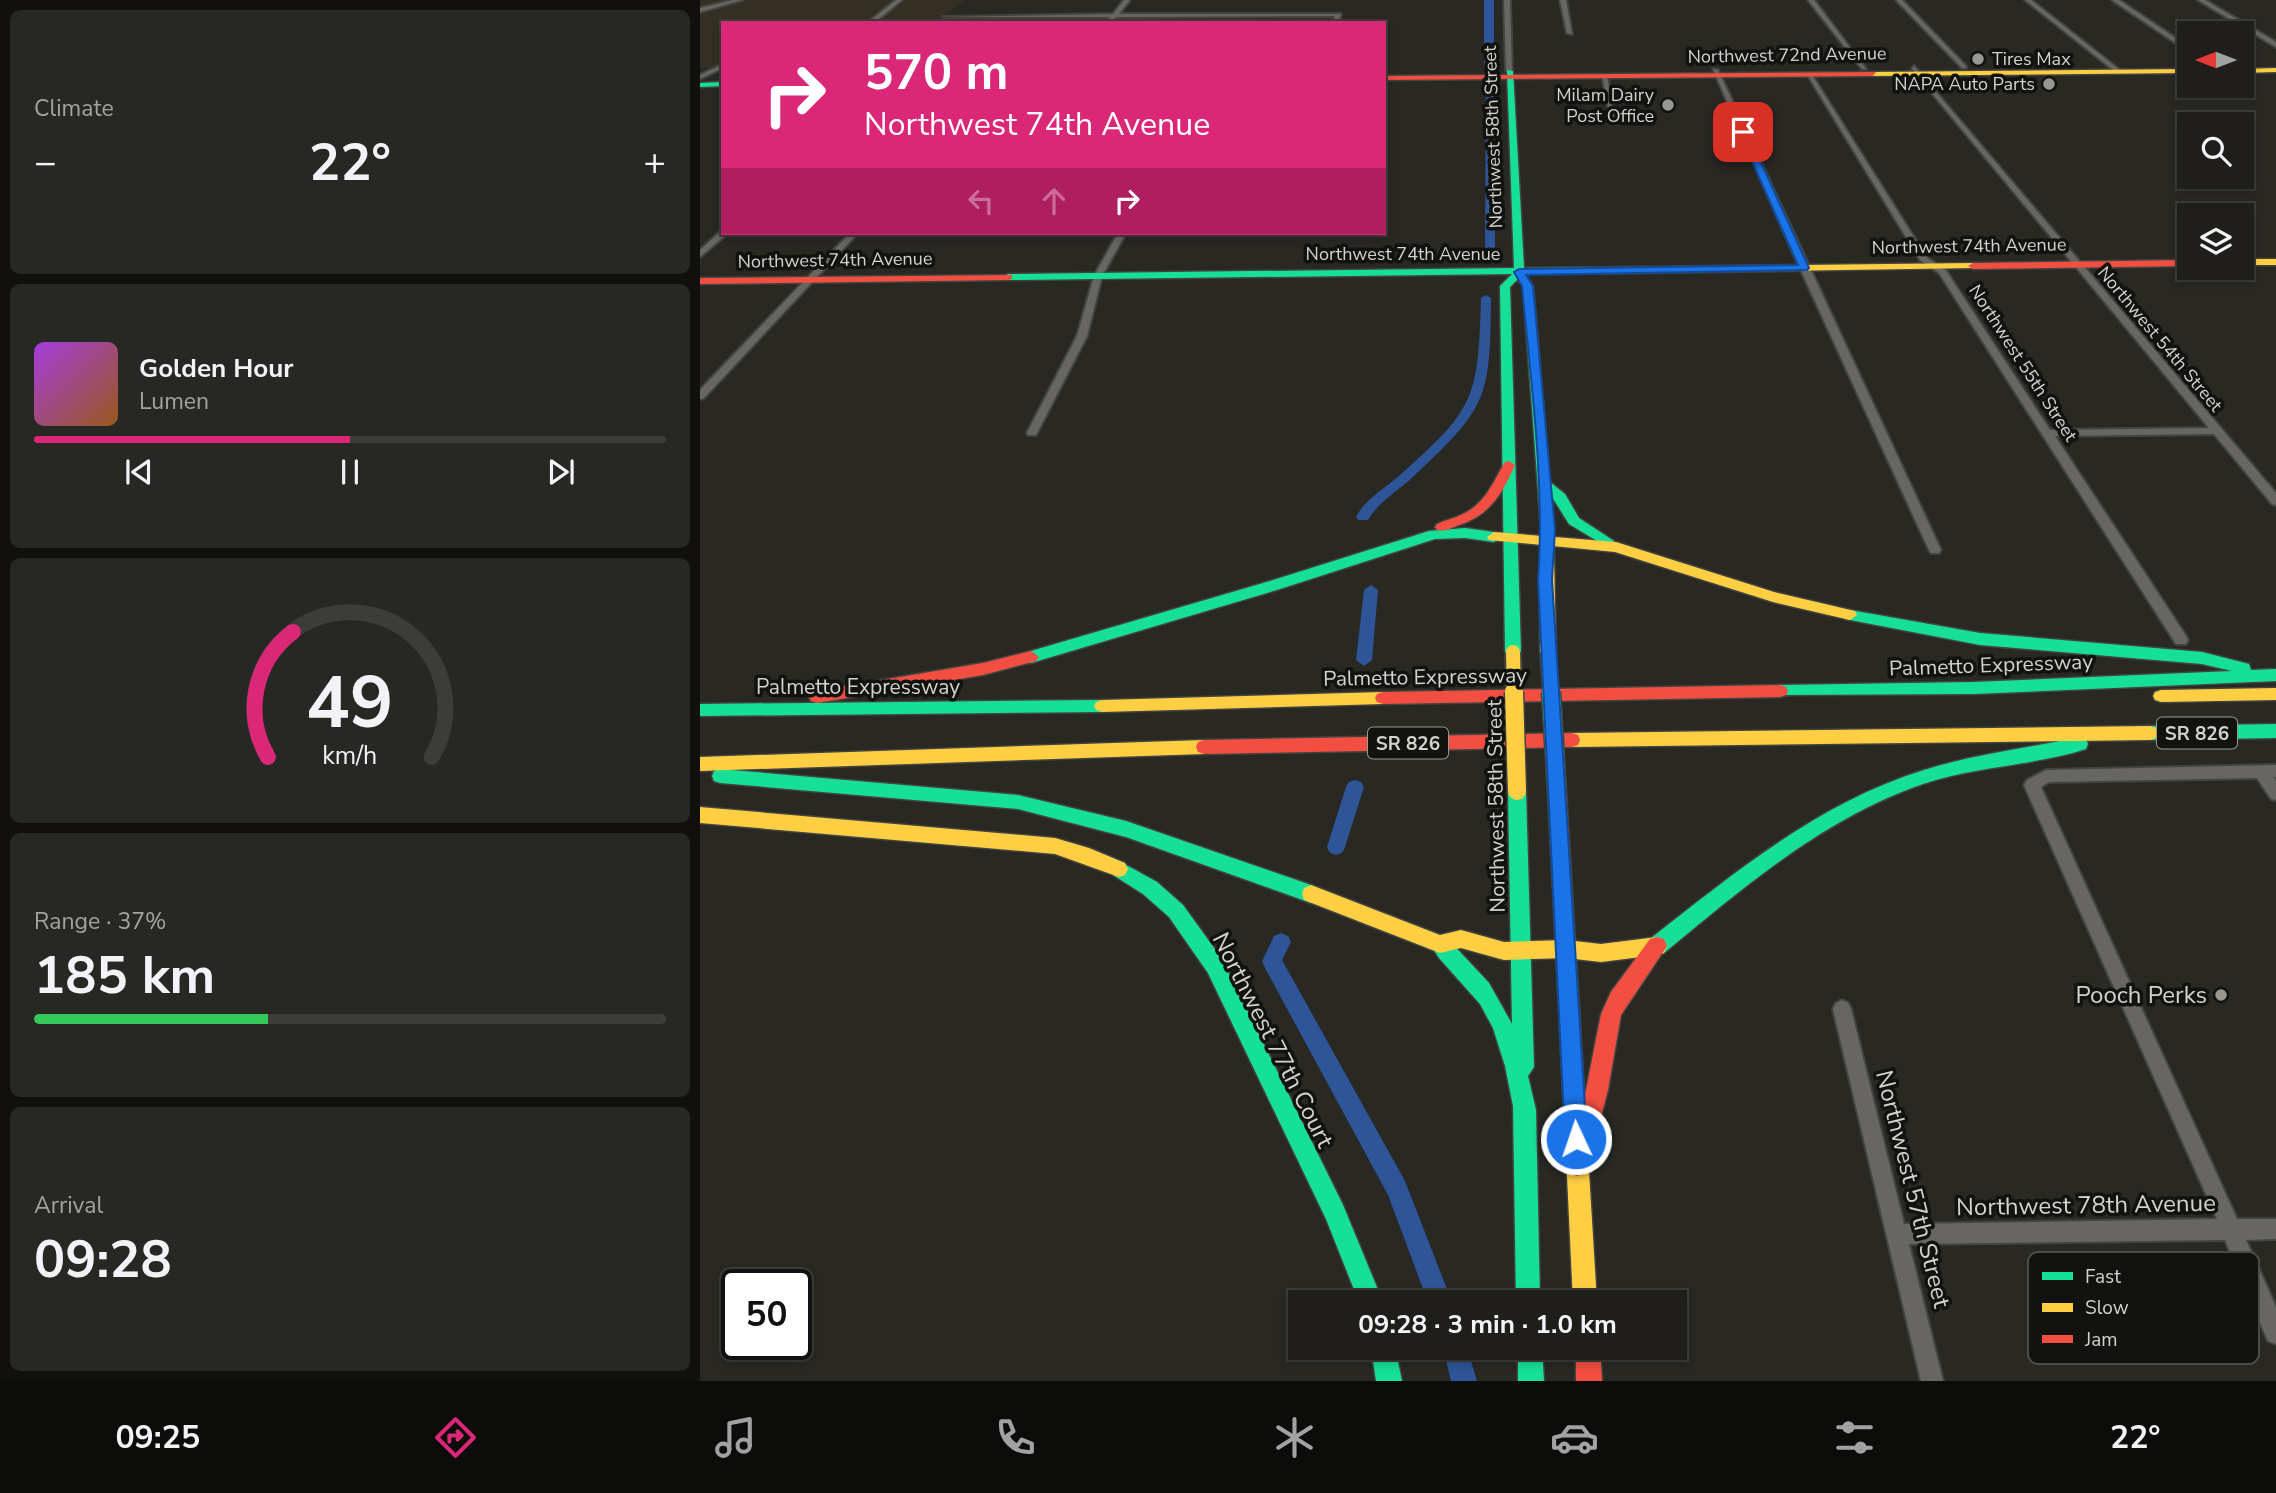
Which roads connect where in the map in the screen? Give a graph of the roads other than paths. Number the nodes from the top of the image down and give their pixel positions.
1 (739, 0) edge
2 (899, 0) edge
3 (1126, 0) edge
4 (1507, 0) edge
5 (1563, 0) edge
6 (1811, 0) edge
7 (1899, 0) edge
8 (2028, 0) edge
9 (2115, 0) edge
10 (2201, 0) edge
11 (700, 10) edge
12 (1196, 15) junction
13 (1114, 16) junction
14 (946, 17) dead end
15 (873, 21) edge
16 (1110, 21) edge
17 (1192, 21) edge
18 (1336, 21) edge
19 (1570, 33) dead end
20 (2177, 42) edge
21 (2276, 45) edge
22 (2254, 65) edge
23 (2276, 65) edge
24 (2177, 66) edge
25 (721, 67) edge
26 (1964, 67) junction
27 (1864, 68) junction
28 (2115, 69) junction
29 (2276, 70) edge
30 (1916, 71) junction
31 (2177, 71) edge
32 (2254, 71) edge
33 (1386, 73) edge
34 (1717, 73) junction
35 (1510, 74) junction
36 (1809, 75) junction
37 (1605, 76) junction
38 (700, 77) edge
39 (721, 78) edge
40 (1386, 78) edge
41 (700, 85) edge
42 (721, 85) edge
43 (1614, 123) dead end
44 (722, 235) edge
45 (852, 235) edge
46 (1121, 235) edge
47 (700, 254) edge
48 (2254, 262) edge
49 (2276, 262) edge
50 (2177, 263) edge
51 (2076, 264) junction
52 (1933, 266) junction
53 (1804, 268) junction
54 (1519, 272) junction
55 (1098, 276) junction
56 (810, 280) junction
57 (700, 281) edge
58 (700, 396) edge
59 (2217, 431) junction
60 (1032, 433) dead end
61 (2045, 433) junction
62 (1509, 465) junction
63 (1545, 484) junction
64 (2276, 502) edge
65 (1434, 534) junction
66 (1511, 540) junction
67 (1548, 542) junction
68 (1616, 548) junction
69 (1935, 550) dead end
70 (2181, 640) dead end
71 (2274, 675) edge
72 (2276, 694) edge
73 (740, 709) junction
74 (700, 710) edge
75 (2276, 715) edge
76 (700, 725) edge
77 (2276, 731) edge
78 (2117, 734) junction
79 (714, 747) dead end
80 (700, 764) edge
81 (2269, 772) edge
82 (700, 775) edge
83 (2276, 794) edge
84 (700, 816) edge
85 (1440, 944) junction
86 (1657, 946) junction
87 (1566, 949) junction
88 (1520, 951) junction
89 (1842, 1009) dead end
90 (1525, 1110) junction
91 (1577, 1165) junction
92 (2230, 1229) junction
93 (2276, 1229) edge
94 (1897, 1234) junction
95 (2240, 1252) edge
96 (1367, 1290) edge
97 (1528, 1290) edge
98 (1584, 1290) edge
99 (2259, 1295) edge
100 (2276, 1334) edge
101 (1385, 1360) edge
102 (1530, 1360) edge
103 (1588, 1360) edge
104 (1389, 1381) edge
105 (1531, 1381) edge
106 (1589, 1381) edge
107 (1932, 1381) edge

1 - 11 street
2 - 15 street
3 - 13 street
4 - 35 street, Northwest 58th Street
5 - 19 street
6 - 27 street
7 - 26 street
8 - 28 street
9 - 20 street
10 - 21 street
12 - 13 street
12 - 17 street
12 - 18 street
13 - 14 street
13 - 16 street
22 - 23 main road
24 - 28 main road, Northwest 72nd Avenue
25 - 38 street
26 - 28 main road, Northwest 72nd Avenue
26 - 30 main road, Northwest 72nd Avenue
27 - 30 main road, Northwest 72nd Avenue
27 - 34 main road, Northwest 72nd Avenue
28 - 30 main road, Northwest 72nd Avenue
28 - 31 main road, Northwest 72nd Avenue
29 - 32 main road
30 - 36 main road, Northwest 72nd Avenue
30 - 51 street, Northwest 54th Street
33 - 35 main road, Northwest 72nd Avenue
34 - 35 main road, Northwest 72nd Avenue
34 - 36 main road, Northwest 72nd Avenue
34 - 37 main road, Northwest 72nd Avenue
34 - 53 street
35 - 37 main road, Northwest 72nd Avenue
35 - 40 main road, Northwest 72nd Avenue
35 - 54 main road, Northwest 58th Street
36 - 52 street, Northwest 55th Street
37 - 43 street
38 - 39 main road
41 - 42 main road
44 - 47 street
45 - 56 street
46 - 55 street
48 - 49 main road
50 - 51 main road, Northwest 74th Avenue
51 - 52 main road, Northwest 74th Avenue
51 - 59 street, Northwest 54th Street
52 - 53 main road, Northwest 74th Avenue
52 - 61 street, Northwest 55th Street
53 - 54 main road, Northwest 74th Avenue
53 - 69 street
54 - 55 main road, Northwest 74th Avenue
54 - 62 main road, Northwest 58th Street
54 - 63 main road, Northwest 58th Street
55 - 56 main road, Northwest 74th Avenue
55 - 60 street
56 - 57 main road, Northwest 74th Avenue
56 - 58 street
59 - 61 street
59 - 64 street, Northwest 54th Street
61 - 70 street, Northwest 55th Street
62 - 65 main road
62 - 66 main road, Northwest 58th Street
63 - 67 main road, Northwest 58th Street
63 - 68 main road
65 - 66 main road
65 - 73 main road
66 - 67 main road
66 - 88 main road, Northwest 58th Street, bridge
67 - 68 main road
67 - 87 main road, Northwest 58th Street, bridge
68 - 71 main road
71 - 73 main road, Palmetto Expressway / SR 826
72 - 76 main road
73 - 74 main road, Palmetto Expressway / SR 826
75 - 79 main road
77 - 78 main road, SR 826
78 - 80 main road, SR 826
78 - 86 main road
81 - 83 street
81 - 92 street
82 - 85 main road
84 - 96 main road, Northwest 77th Court
85 - 88 main road
85 - 90 main road
86 - 87 main road
86 - 91 main road
87 - 88 main road
87 - 91 main road, Northwest 58th Street
88 - 90 main road, Northwest 58th Street
89 - 94 street, Northwest 57th Street
90 - 97 main road, Northwest 58th Street
91 - 98 main road, Northwest 58th Street
92 - 93 street, Northwest 78th Avenue
92 - 94 street, Northwest 78th Avenue
92 - 95 street
94 - 107 street, Northwest 57th Street
99 - 100 street
101 - 104 main road
102 - 105 main road
103 - 106 main road

